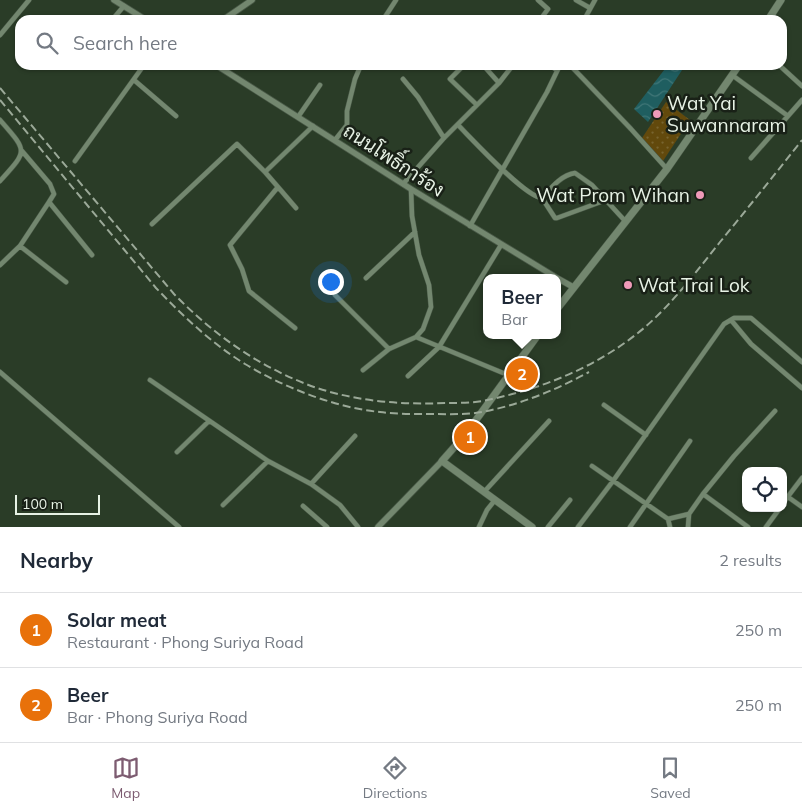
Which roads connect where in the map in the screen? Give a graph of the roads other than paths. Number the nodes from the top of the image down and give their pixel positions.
1 (29, 0) edge
2 (114, 0) edge
3 (252, 0) edge
4 (396, 0) edge
5 (538, 0) edge
6 (576, 0) edge
7 (595, 0) edge
8 (781, 0) edge
9 (124, 6) junction
10 (590, 8) junction
11 (17, 15) edge
12 (116, 15) edge
13 (138, 15) edge
14 (230, 15) edge
15 (386, 15) edge
16 (544, 15) edge
17 (586, 15) edge
18 (771, 15) edge
19 (15, 17) edge
20 (0, 35) edge
21 (141, 70) edge
22 (224, 70) edge
23 (359, 70) edge
24 (459, 70) edge
25 (487, 70) edge
26 (509, 70) edge
27 (558, 70) edge
28 (575, 70) edge
29 (736, 70) edge
30 (784, 70) edge
31 (732, 75) junction
32 (403, 79) dead end
33 (134, 80) junction
34 (499, 83) junction
35 (320, 85) dead end
36 (802, 86) edge
37 (802, 100) edge
38 (477, 104) junction
39 (176, 116) dead end
40 (788, 116) junction
41 (298, 117) junction
42 (0, 120) edge
43 (458, 125) junction
44 (313, 126) junction
45 (444, 138) junction
46 (335, 140) junction
47 (22, 151) junction
48 (751, 158) dead end
49 (75, 161) dead end
50 (667, 168) junction
51 (502, 169) junction
52 (265, 172) junction
53 (0, 182) edge
54 (403, 184) junction
55 (278, 187) junction
56 (411, 190) junction
57 (542, 198) junction
58 (606, 200) junction
59 (49, 202) junction
60 (296, 208) dead end
61 (626, 222) junction
62 (152, 224) dead end
63 (470, 226) junction
64 (415, 232) junction
65 (501, 244) junction
66 (20, 246) junction
67 (92, 255) dead end
68 (0, 265) edge
69 (550, 274) edge
70 (366, 278) dead end
71 (561, 280) edge
72 (66, 282) dead end
73 (573, 287) junction
74 (334, 295) dead end
75 (561, 304) edge
76 (731, 320) junction
77 (294, 328) dead end
78 (416, 337) junction
79 (535, 339) edge
80 (439, 347) junction
81 (389, 349) junction
82 (802, 362) edge
83 (363, 370) dead end
84 (0, 372) edge
85 (508, 375) junction
86 (408, 376) dead end
87 (150, 380) dead end
88 (802, 388) edge
89 (604, 405) dead end
90 (775, 411) dead end
91 (208, 421) junction
92 (549, 421) dead end
93 (646, 435) junction
94 (355, 436) dead end
95 (690, 441) dead end
96 (177, 452) dead end
97 (268, 461) junction
98 (442, 461) junction
99 (592, 466) dead end
100 (802, 478) edge
101 (614, 481) junction
102 (310, 484) junction
103 (484, 492) junction
104 (703, 494) junction
105 (788, 497) joint
106 (495, 500) junction
107 (570, 500) dead end
108 (223, 504) dead end
109 (646, 504) junction
110 (303, 506) dead end
111 (802, 507) edge
112 (777, 512) edge
113 (689, 514) junction
114 (668, 519) junction
115 (179, 527) edge
116 (326, 527) edge
117 (358, 527) edge
118 (378, 527) edge
119 (479, 527) edge
120 (532, 527) edge
121 (548, 527) edge
122 (578, 527) edge
123 (630, 527) edge
124 (670, 527) edge
125 (688, 527) edge
126 (748, 527) edge
127 (766, 527) edge

1 - 11 street
2 - 9 street
3 - 14 street
4 - 15 street
5 - 16 street
6 - 10 street
7 - 10 street
8 - 18 main road
9 - 12 street
9 - 13 street
10 - 17 street
19 - 20 street
21 - 33 street
22 - 41 street, ถนนโพธิ์การ้อง
23 - 46 street
24 - 38 street
25 - 34 street
26 - 34 street
27 - 51 street
28 - 50 street
29 - 31 main road
30 - 36 street
31 - 40 street
31 - 50 main road
32 - 45 street
33 - 39 street
33 - 49 street
34 - 38 street
35 - 41 street
37 - 40 street
38 - 43 street
40 - 48 street
41 - 44 street, ถนนโพธิ์การ้อง
42 - 47 street
43 - 45 street
43 - 51 street
44 - 46 street, ถนนโพธิ์การ้อง
44 - 52 street
45 - 54 street
46 - 54 street, ถนนโพธิ์การ้อง
47 - 53 street
47 - 59 street
50 - 61 main road
51 - 57 street
51 - 63 street
52 - 55 street
52 - 62 street
54 - 56 street, ถนนโพธิ์การ้อง
55 - 60 street
55 - 77 street
56 - 63 street, ถนนโพธิ์การ้อง
56 - 64 street
57 - 58 street
57 - 58 street
58 - 61 street
59 - 66 street
59 - 67 street
61 - 73 main road
63 - 65 street, ถนนโพธิ์การ้อง
64 - 70 street
64 - 78 street
65 - 69 street, ถนนโพธิ์การ้อง
65 - 80 street
66 - 68 street
66 - 72 street
71 - 73 street, ถนนโพธิ์การ้อง
73 - 75 main road
74 - 81 street
76 - 82 street
76 - 88 street
76 - 93 street
78 - 80 street
78 - 81 street
79 - 85 main road
80 - 85 street
80 - 86 street
81 - 83 street
84 - 115 street
85 - 98 main road
87 - 91 street
89 - 93 street
90 - 104 street
91 - 96 street
91 - 97 street
92 - 103 street
93 - 101 street
94 - 102 street
95 - 109 street
97 - 102 street
97 - 108 street
98 - 103 main road
98 - 118 street
99 - 101 street
100 - 105 street
101 - 109 street
101 - 122 street
102 - 117 street
103 - 106 main road
104 - 113 street
104 - 126 street
105 - 111 street
106 - 119 street
106 - 120 main road
107 - 121 street
109 - 114 street
109 - 123 street
110 - 116 street
112 - 127 street
113 - 114 street
113 - 125 street
114 - 124 street

